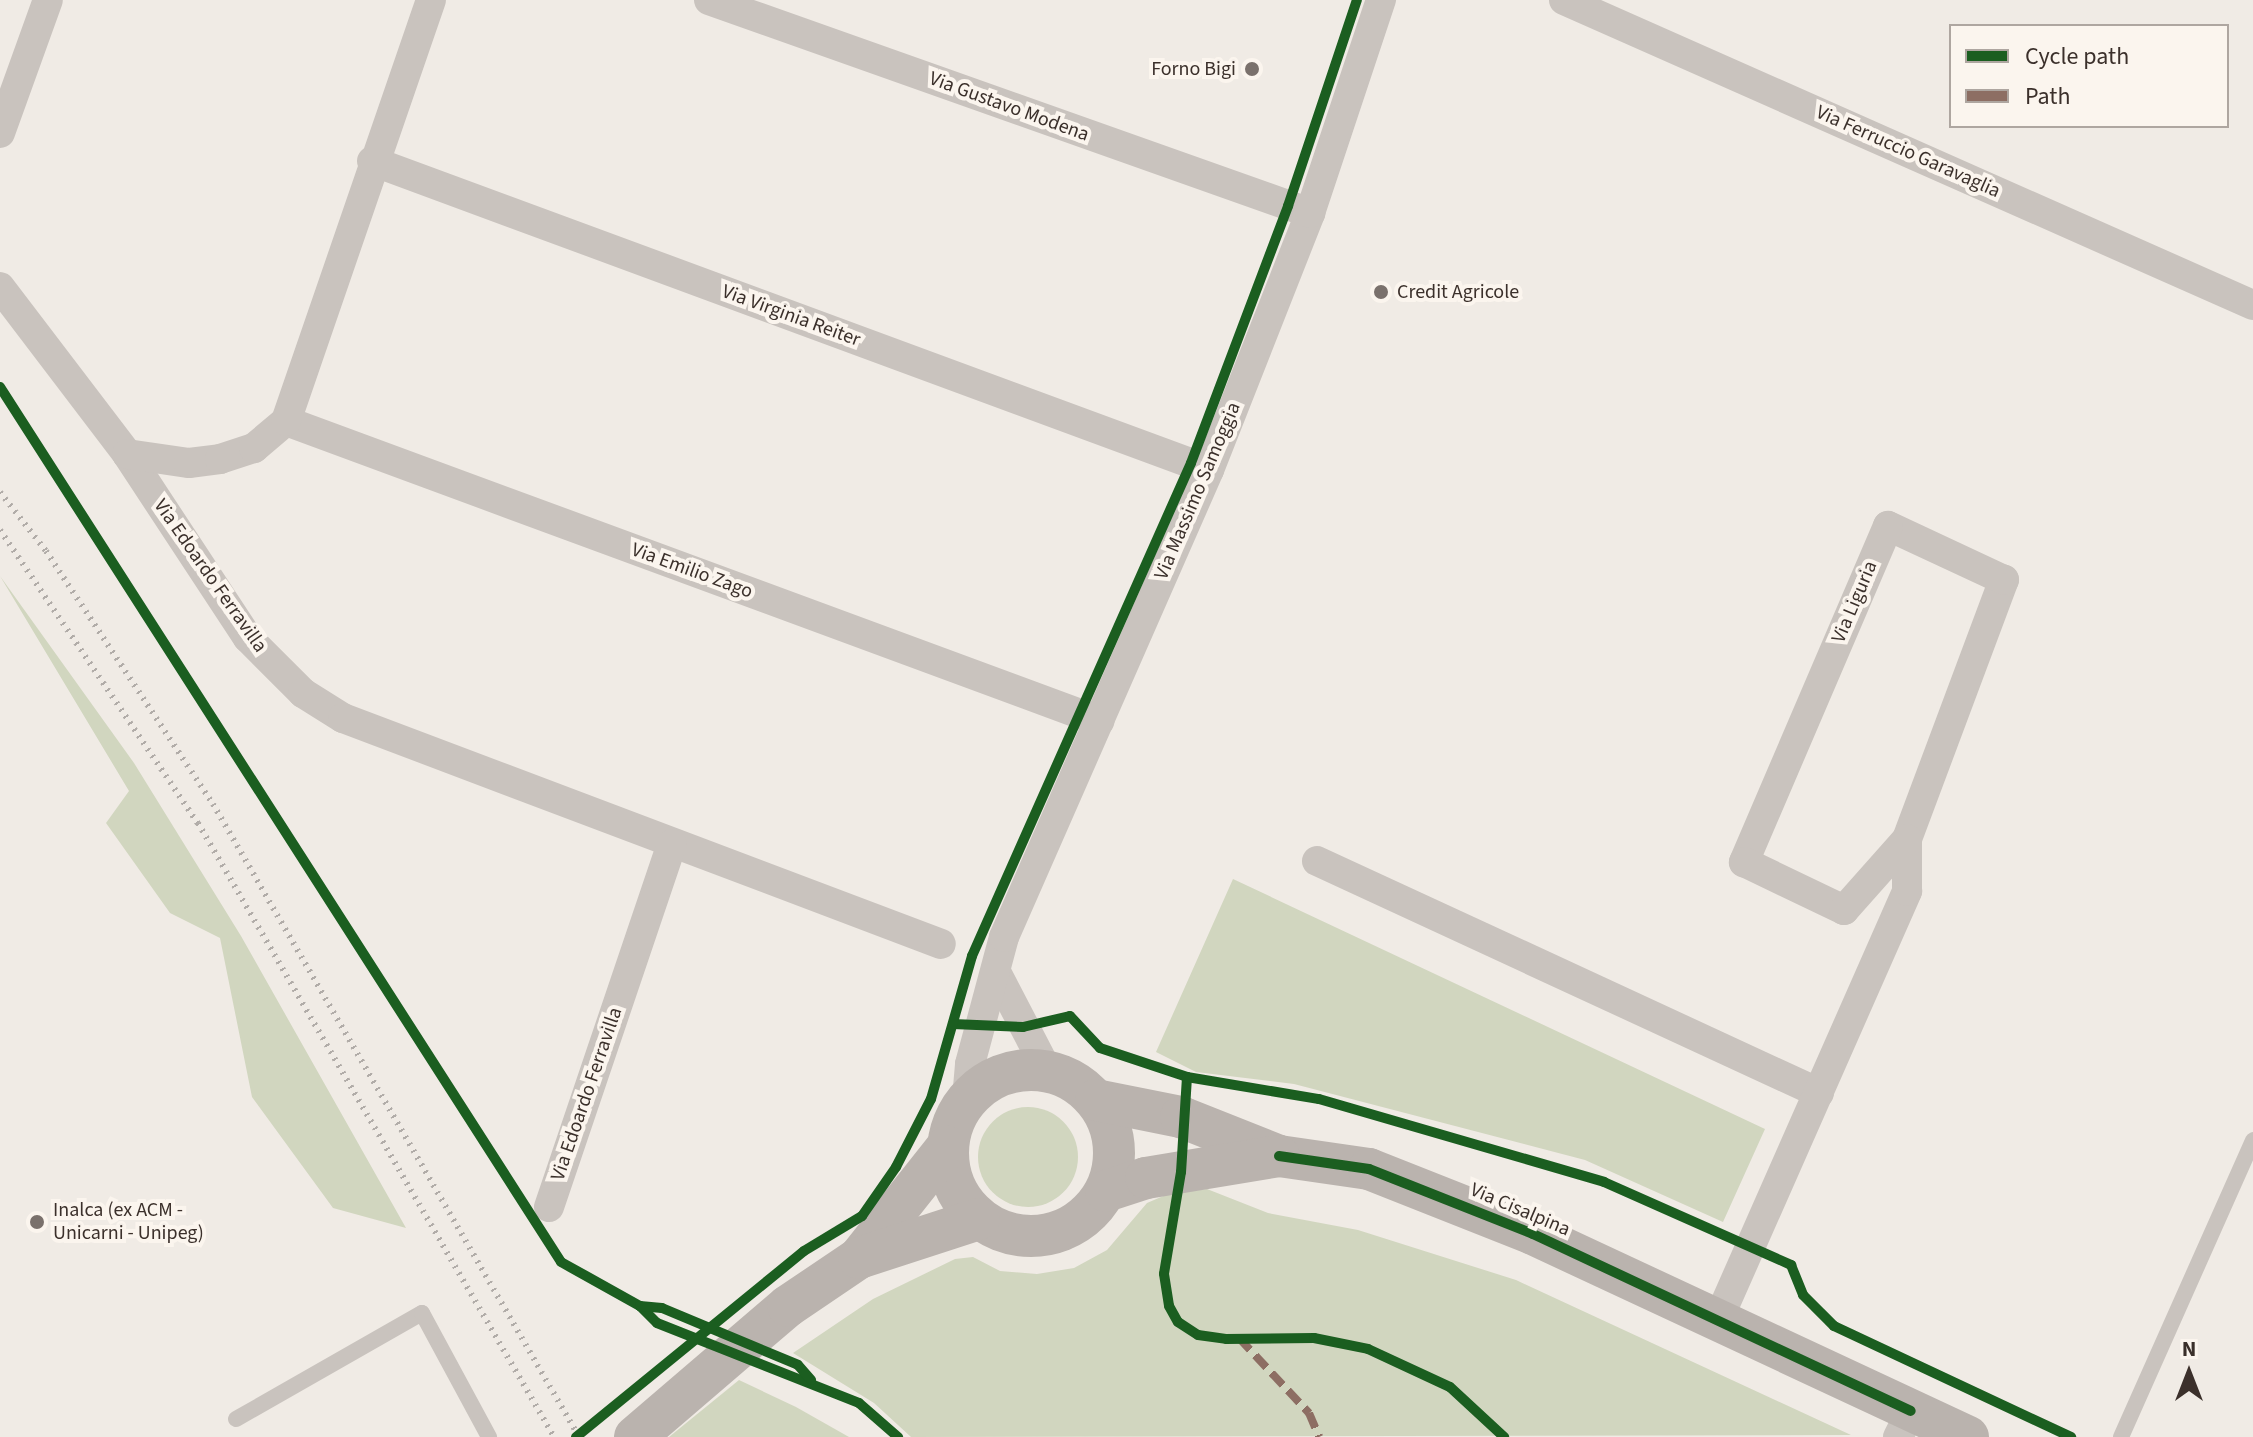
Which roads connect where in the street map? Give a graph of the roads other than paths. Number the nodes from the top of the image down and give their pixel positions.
1 (48, 0) edge
2 (431, 0) edge
3 (709, 0) edge
4 (1381, 0) edge
5 (1564, 0) edge
6 (4, 116) edge
7 (372, 161) junction
8 (1310, 213) junction
9 (0, 287) edge
10 (2253, 305) edge
11 (286, 421) junction
12 (127, 454) junction
13 (1209, 470) junction
14 (1099, 721) junction
15 (1907, 839) junction
16 (672, 844) junction
17 (1317, 861) dead end
18 (941, 944) dead end
19 (997, 974) junction
20 (1048, 1072) junction
21 (1819, 1093) junction
22 (967, 1099) junction
23 (1096, 1100) junction
24 (2253, 1140) edge
25 (947, 1147) junction
26 (1279, 1156) junction
27 (1106, 1191) junction
28 (549, 1207) dead end
29 (979, 1219) junction
30 (859, 1258) junction
31 (1718, 1320) junction
32 (236, 1419) dead end
33 (1904, 1424) edge
34 (489, 1437) edge
35 (635, 1437) edge
36 (1968, 1437) edge
37 (2121, 1437) edge

1 - 6 street
2 - 7 street
3 - 8 street, Via Gustavo Modena
4 - 8 street, Via Massimo Samoggia
5 - 10 street, Via Ferruccio Garavaglia
7 - 11 street
7 - 13 street, Via Virginia Reiter
8 - 13 street, Via Massimo Samoggia
9 - 12 street, Via Edoardo Ferravilla
11 - 12 street
11 - 14 street, Via Emilio Zago
12 - 16 street, Via Edoardo Ferravilla
13 - 14 street, Via Massimo Samoggia
14 - 19 street, Via Massimo Samoggia
15 - 15 street, Via Liguria
15 - 21 street, Via Liguria
16 - 18 street, Via Edoardo Ferravilla
16 - 28 street, Via Edoardo Ferravilla
17 - 21 street
19 - 20 street
19 - 22 street, Via Massimo Samoggia
20 - 22 main road, Via Cisalpina
20 - 23 main road, Via Cisalpina
21 - 31 street, Via Liguria
22 - 25 main road, Via Cisalpina
23 - 26 main road, Via Cisalpina
23 - 27 main road
24 - 37 lane
25 - 29 main road
25 - 30 main road, Via Cisalpina
26 - 27 main road, Via Cisalpina
26 - 31 main road, Via Cisalpina
27 - 29 main road, Via Cisalpina
29 - 30 main road, Via Cisalpina
30 - 35 main road, Via Cisalpina
31 - 33 main road, Via Cisalpina
32 - 34 lane
33 - 36 main road, Via Cisalpina

